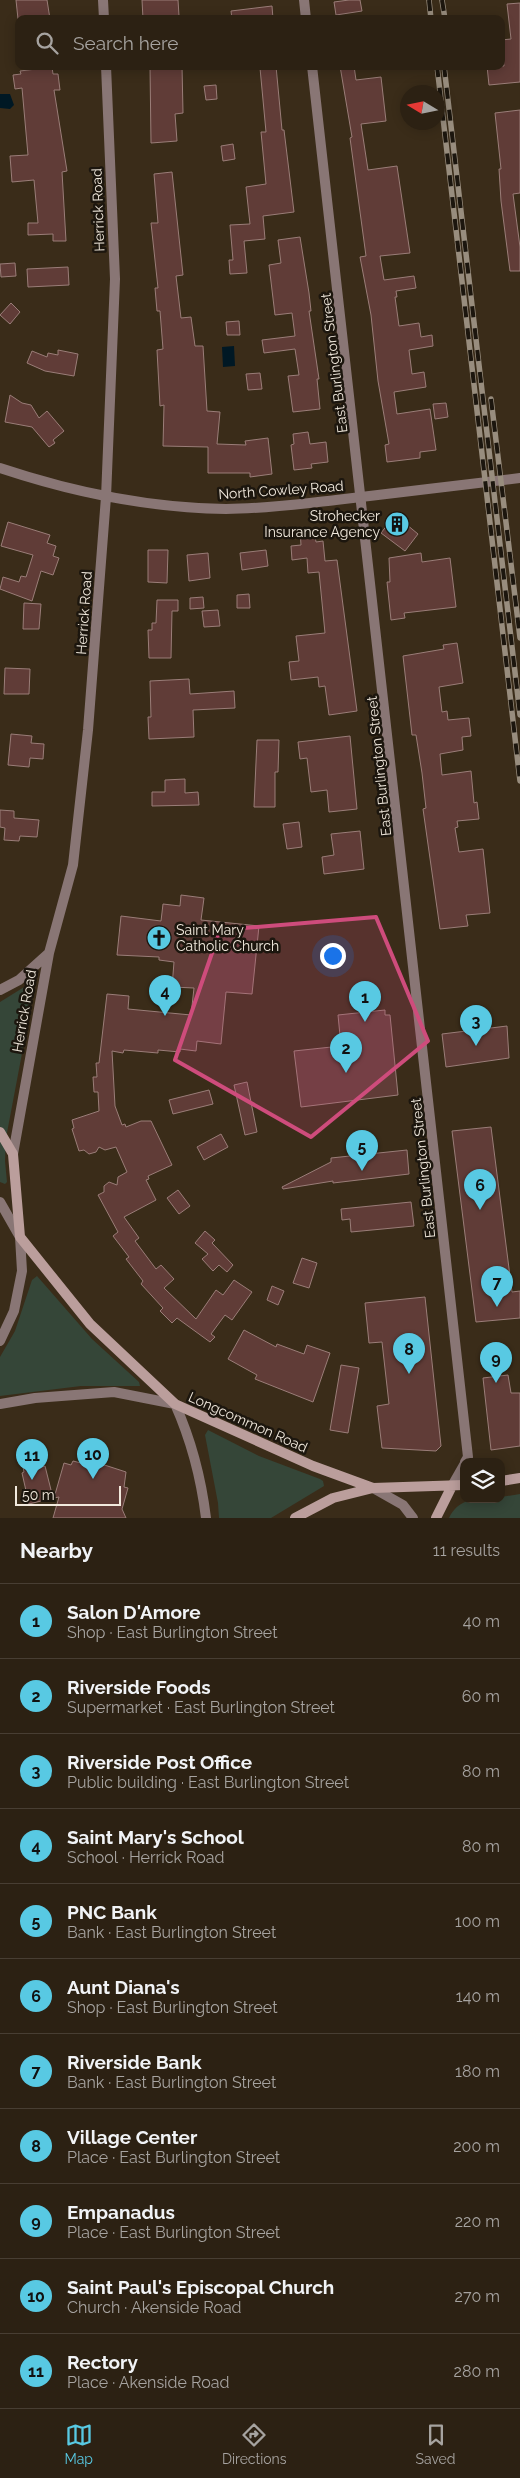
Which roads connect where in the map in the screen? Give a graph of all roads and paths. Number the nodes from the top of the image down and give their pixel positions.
1 (103, 0) edge
2 (304, 0) edge
3 (104, 15) edge
4 (306, 15) edge
5 (106, 70) edge
6 (312, 70) edge
7 (0, 468) edge
8 (520, 478) edge
9 (106, 497) junction
10 (364, 497) junction
11 (49, 952) junction
12 (0, 990) edge
13 (0, 1132) edge
14 (13, 1154) junction
15 (0, 1202) edge
16 (20, 1237) junction
17 (0, 1342) edge
18 (0, 1404) edge
19 (175, 1404) junction
20 (468, 1458) edge
21 (460, 1472) edge
22 (520, 1478) edge
23 (505, 1480) edge
24 (460, 1485) edge
25 (452, 1486) junction
26 (373, 1488) junction
27 (206, 1518) edge
28 (295, 1518) edge
29 (413, 1518) edge
30 (436, 1518) edge

1 - 3 street
2 - 4 street
5 - 9 street, Herrick Road
6 - 10 street, East Burlington Street
7 - 9 street, North Cowley Road
8 - 10 street, North Cowley Road
9 - 10 street, North Cowley Road
9 - 11 street, Herrick Road
10 - 20 street, East Burlington Street
11 - 12 street
11 - 14 street, Herrick Road
13 - 14 street
14 - 16 street
15 - 16 street
16 - 17 street
16 - 19 street, Longcommon Road
18 - 19 street
19 - 26 street, Longcommon Road
19 - 27 street
21 - 25 street, East Burlington Street
22 - 23 street
24 - 25 street, Longcommon Road
25 - 26 street, Longcommon Road
25 - 30 street
26 - 28 street
26 - 29 street

